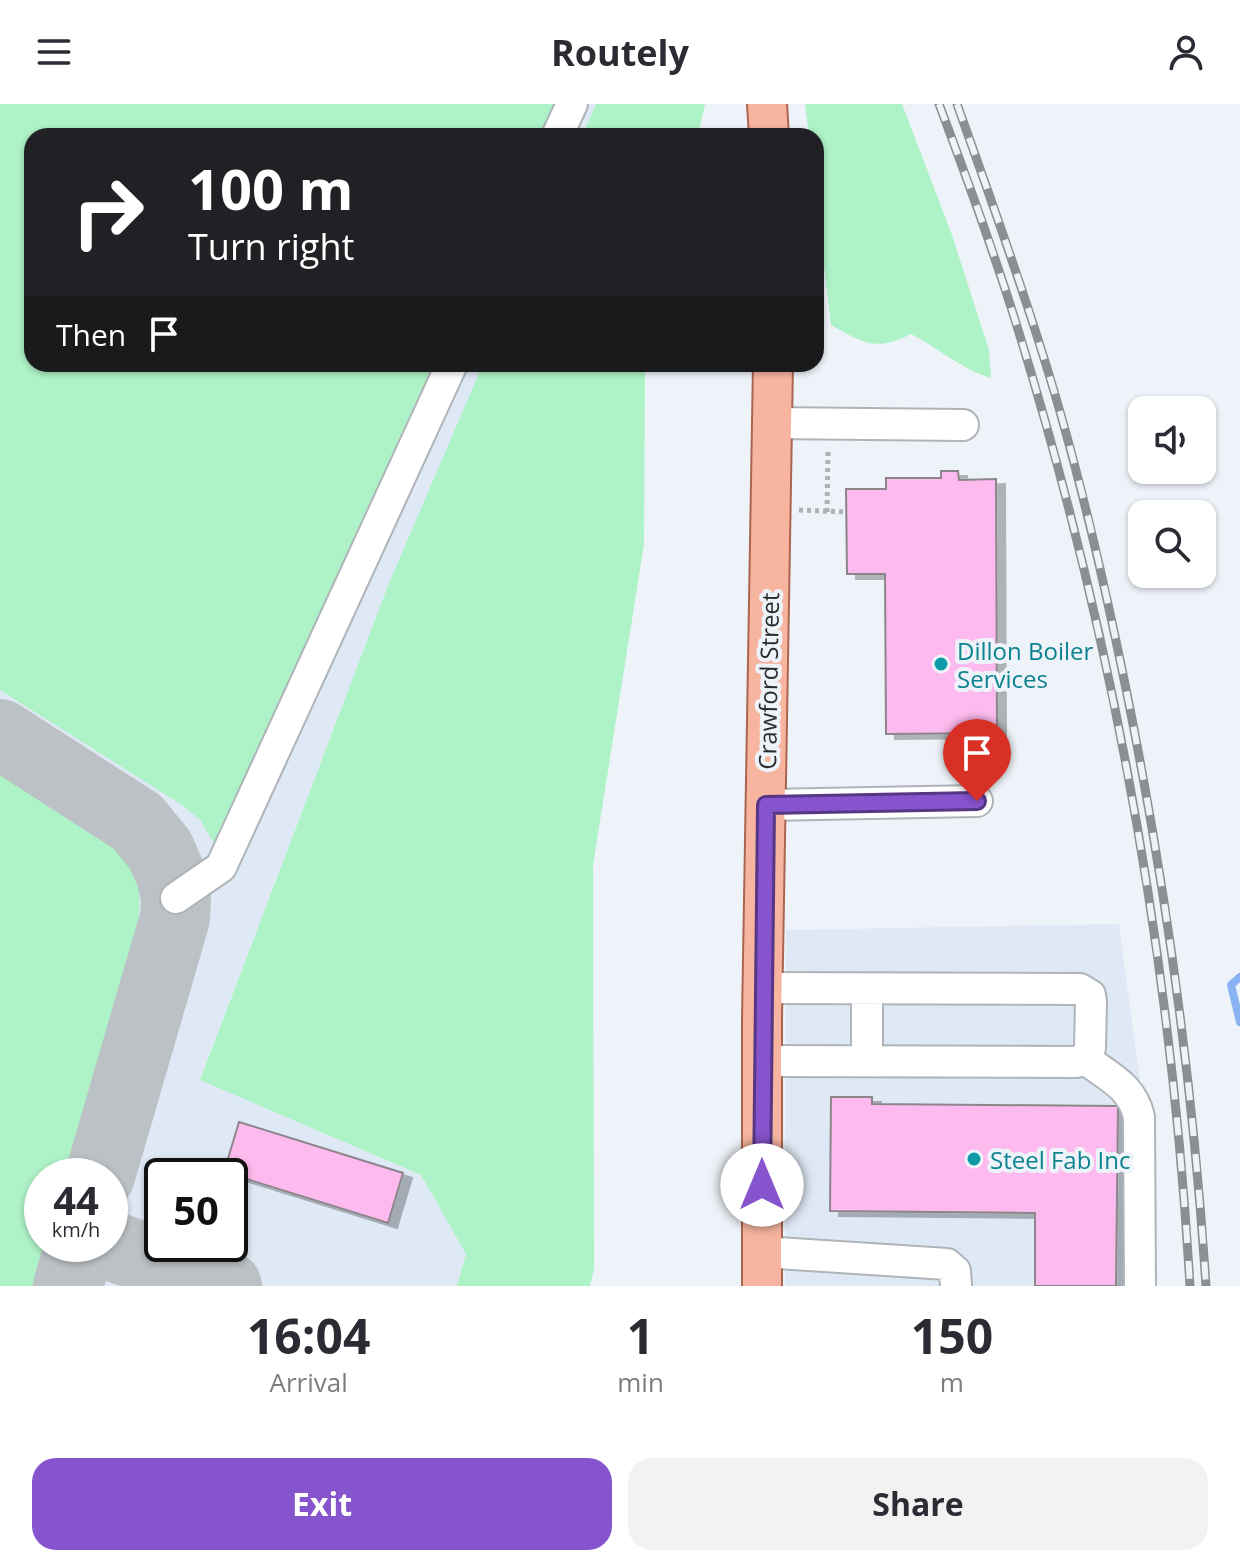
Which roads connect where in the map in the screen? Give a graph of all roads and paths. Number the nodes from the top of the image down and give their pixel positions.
1 (572, 104) edge
2 (767, 104) edge
3 (561, 128) edge
4 (768, 128) edge
5 (448, 372) edge
6 (773, 372) edge
7 (772, 423) junction
8 (828, 424) junction
9 (963, 425) dead end
10 (771, 508) junction
11 (827, 512) junction
12 (846, 512) dead end
13 (977, 801) dead end
14 (766, 805) junction
15 (176, 898) dead end
16 (762, 988) junction
17 (867, 989) junction
18 (1085, 1059) junction
19 (762, 1061) junction
20 (867, 1061) junction
21 (762, 1269) edge
22 (956, 1286) edge
23 (1140, 1286) edge

1 - 3 lane
2 - 4 main road
5 - 15 lane
6 - 7 main road, Crawford Street
7 - 8 lane
7 - 10 main road, Crawford Street
8 - 9 lane
8 - 11 path
10 - 11 path
10 - 14 main road, Crawford Street
11 - 12 path
13 - 14 lane
14 - 16 main road, Crawford Street
16 - 17 lane
16 - 19 main road, Crawford Street
17 - 18 lane
17 - 20 lane
18 - 20 lane
18 - 23 lane
19 - 20 lane
19 - 21 main road, Crawford Street
21 - 22 lane

